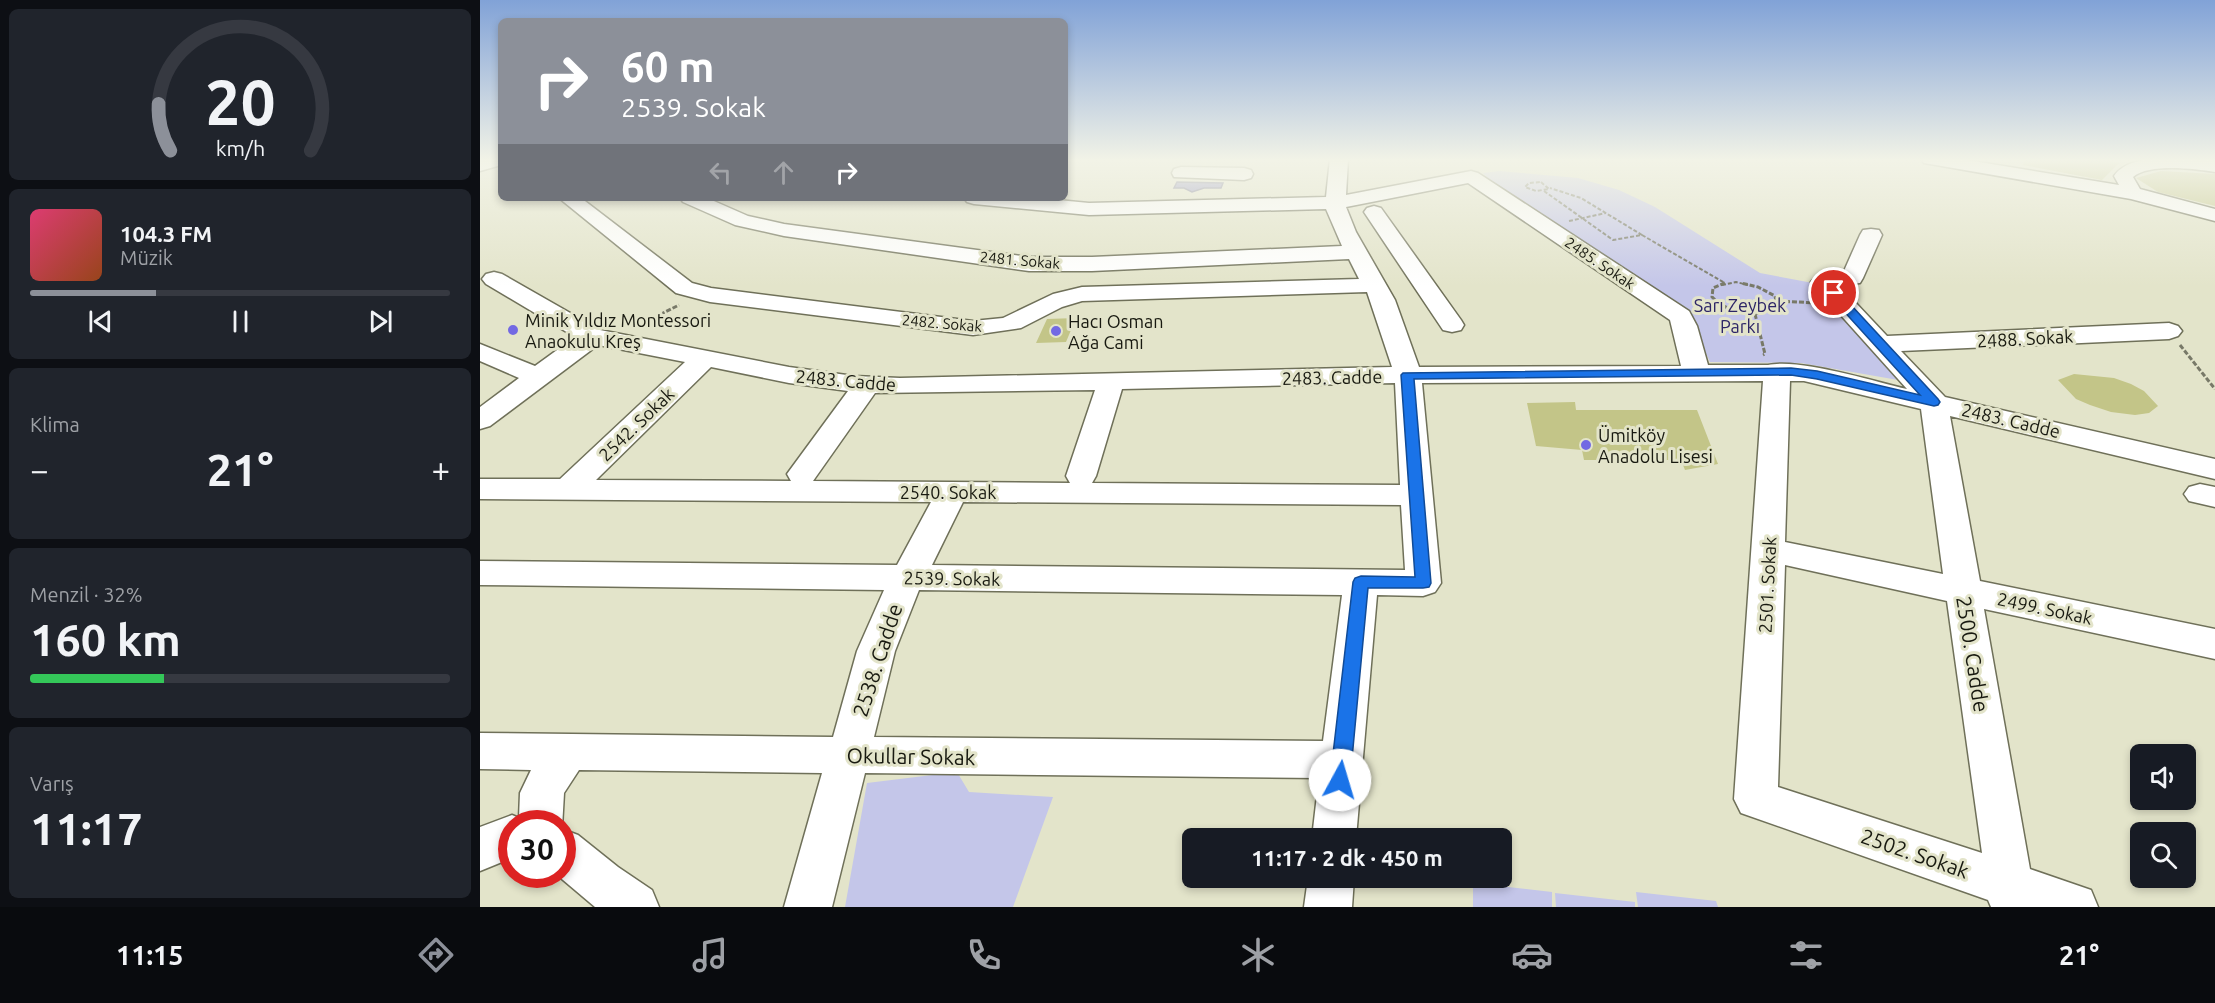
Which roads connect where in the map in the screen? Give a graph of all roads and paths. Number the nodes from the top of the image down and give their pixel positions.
1 (573, 201) edge
2 (697, 201) edge
3 (1009, 201) edge
4 (1236, 201) edge
5 (1344, 201) edge
6 (1508, 201) edge
7 (1559, 201) edge
8 (1587, 201) edge
9 (2164, 201) edge
10 (1335, 203) junction
11 (1237, 206) junction
12 (1374, 212) dead end
13 (1606, 213) junction
14 (2215, 215) edge
15 (1582, 218) junction
16 (1545, 226) junction
17 (1642, 235) junction
18 (1871, 235) dead end
19 (1391, 238) junction
20 (1354, 247) junction
21 (494, 279) dead end
22 (1726, 283) junction
23 (1376, 285) junction
24 (710, 295) junction
25 (1778, 301) junction
26 (1844, 305) junction
27 (1755, 314) junction
28 (1452, 325) dead end
29 (2169, 331) joint
30 (602, 339) junction
31 (1881, 344) junction
32 (480, 352) edge
33 (704, 359) junction
34 (1768, 371) junction
35 (1696, 372) junction
36 (1408, 375) junction
37 (536, 376) junction
38 (1111, 382) junction
39 (867, 385) junction
40 (2215, 389) edge
41 (1934, 402) junction
42 (480, 420) edge
43 (681, 474) dead end
44 (802, 474) junction
45 (1082, 476) junction
46 (1218, 476) dead end
47 (866, 483) junction
48 (2210, 487) edge
49 (480, 489) edge
50 (567, 490) junction
51 (952, 492) junction
52 (1417, 495) junction
53 (1768, 550) junction
54 (480, 573) edge
55 (908, 577) junction
56 (1361, 582) junction
57 (1964, 591) junction
58 (2215, 644) edge
59 (480, 751) edge
60 (568, 752) junction
61 (849, 755) junction
62 (1342, 760) junction
63 (1756, 799) joint
64 (539, 810) edge
65 (1335, 828) edge
66 (498, 842) edge
67 (480, 849) edge
68 (576, 862) edge
69 (1330, 888) edge
70 (2012, 896) edge
71 (635, 907) edge
72 (808, 907) edge
73 (1328, 907) edge
74 (2074, 907) edge

1 - 24 street, 2482. Sokak
2 - 20 street, 2481. Sokak
3 - 11 street
4 - 11 street
5 - 10 street, 2485. Sokak
6 - 16 street, 2485. Sokak
7 - 15 path
8 - 13 path
9 - 14 street
10 - 11 street
10 - 20 street
12 - 19 street
13 - 15 path
13 - 17 path
15 - 16 path
15 - 17 path
16 - 35 street, 2485. Sokak
17 - 22 path
18 - 26 street
19 - 20 street, 2481. Sokak
19 - 28 street
20 - 23 street
21 - 30 street, 2483. Cadde
22 - 25 path
22 - 27 path
23 - 24 street, 2482. Sokak
23 - 36 street
24 - 30 path
25 - 26 path
25 - 27 path
26 - 31 street
27 - 34 path
29 - 31 street, 2488. Sokak
29 - 40 path
30 - 33 street, 2483. Cadde
30 - 37 street
31 - 41 street
32 - 37 street
33 - 39 street, 2483. Cadde
33 - 50 street, 2542. Sokak
34 - 35 street, 2483. Cadde
34 - 41 street, 2483. Cadde
34 - 53 street, 2501. Sokak
35 - 36 street, 2483. Cadde
36 - 38 street, 2483. Cadde
36 - 52 street
37 - 42 street
38 - 39 street, 2483. Cadde
38 - 45 street
39 - 44 street
41 - 48 street, 2483. Cadde
41 - 57 street, 2500. Cadde
43 - 44 street
44 - 47 street
45 - 46 street
45 - 47 street
47 - 50 street, 2540. Sokak
47 - 51 street, 2540. Sokak
49 - 50 street, 2540. Sokak
51 - 52 street, 2540. Sokak
51 - 55 street, 2538. Cadde
52 - 56 street, 2539. Sokak
53 - 57 street, 2499. Sokak
53 - 63 street, 2501. Sokak
54 - 55 street, 2539. Sokak
55 - 56 street, 2539. Sokak
55 - 61 street, 2538. Cadde
56 - 62 street
57 - 58 street, 2499. Sokak
57 - 70 street, 2500. Cadde
59 - 60 street, Okullar Sokak
60 - 61 street, Okullar Sokak
60 - 64 street
61 - 62 street, Okullar Sokak
61 - 72 street, 2538. Cadde
62 - 65 street
63 - 70 street, 2502. Sokak
66 - 67 street
68 - 71 street
69 - 73 street
70 - 74 street, 2502. Sokak

